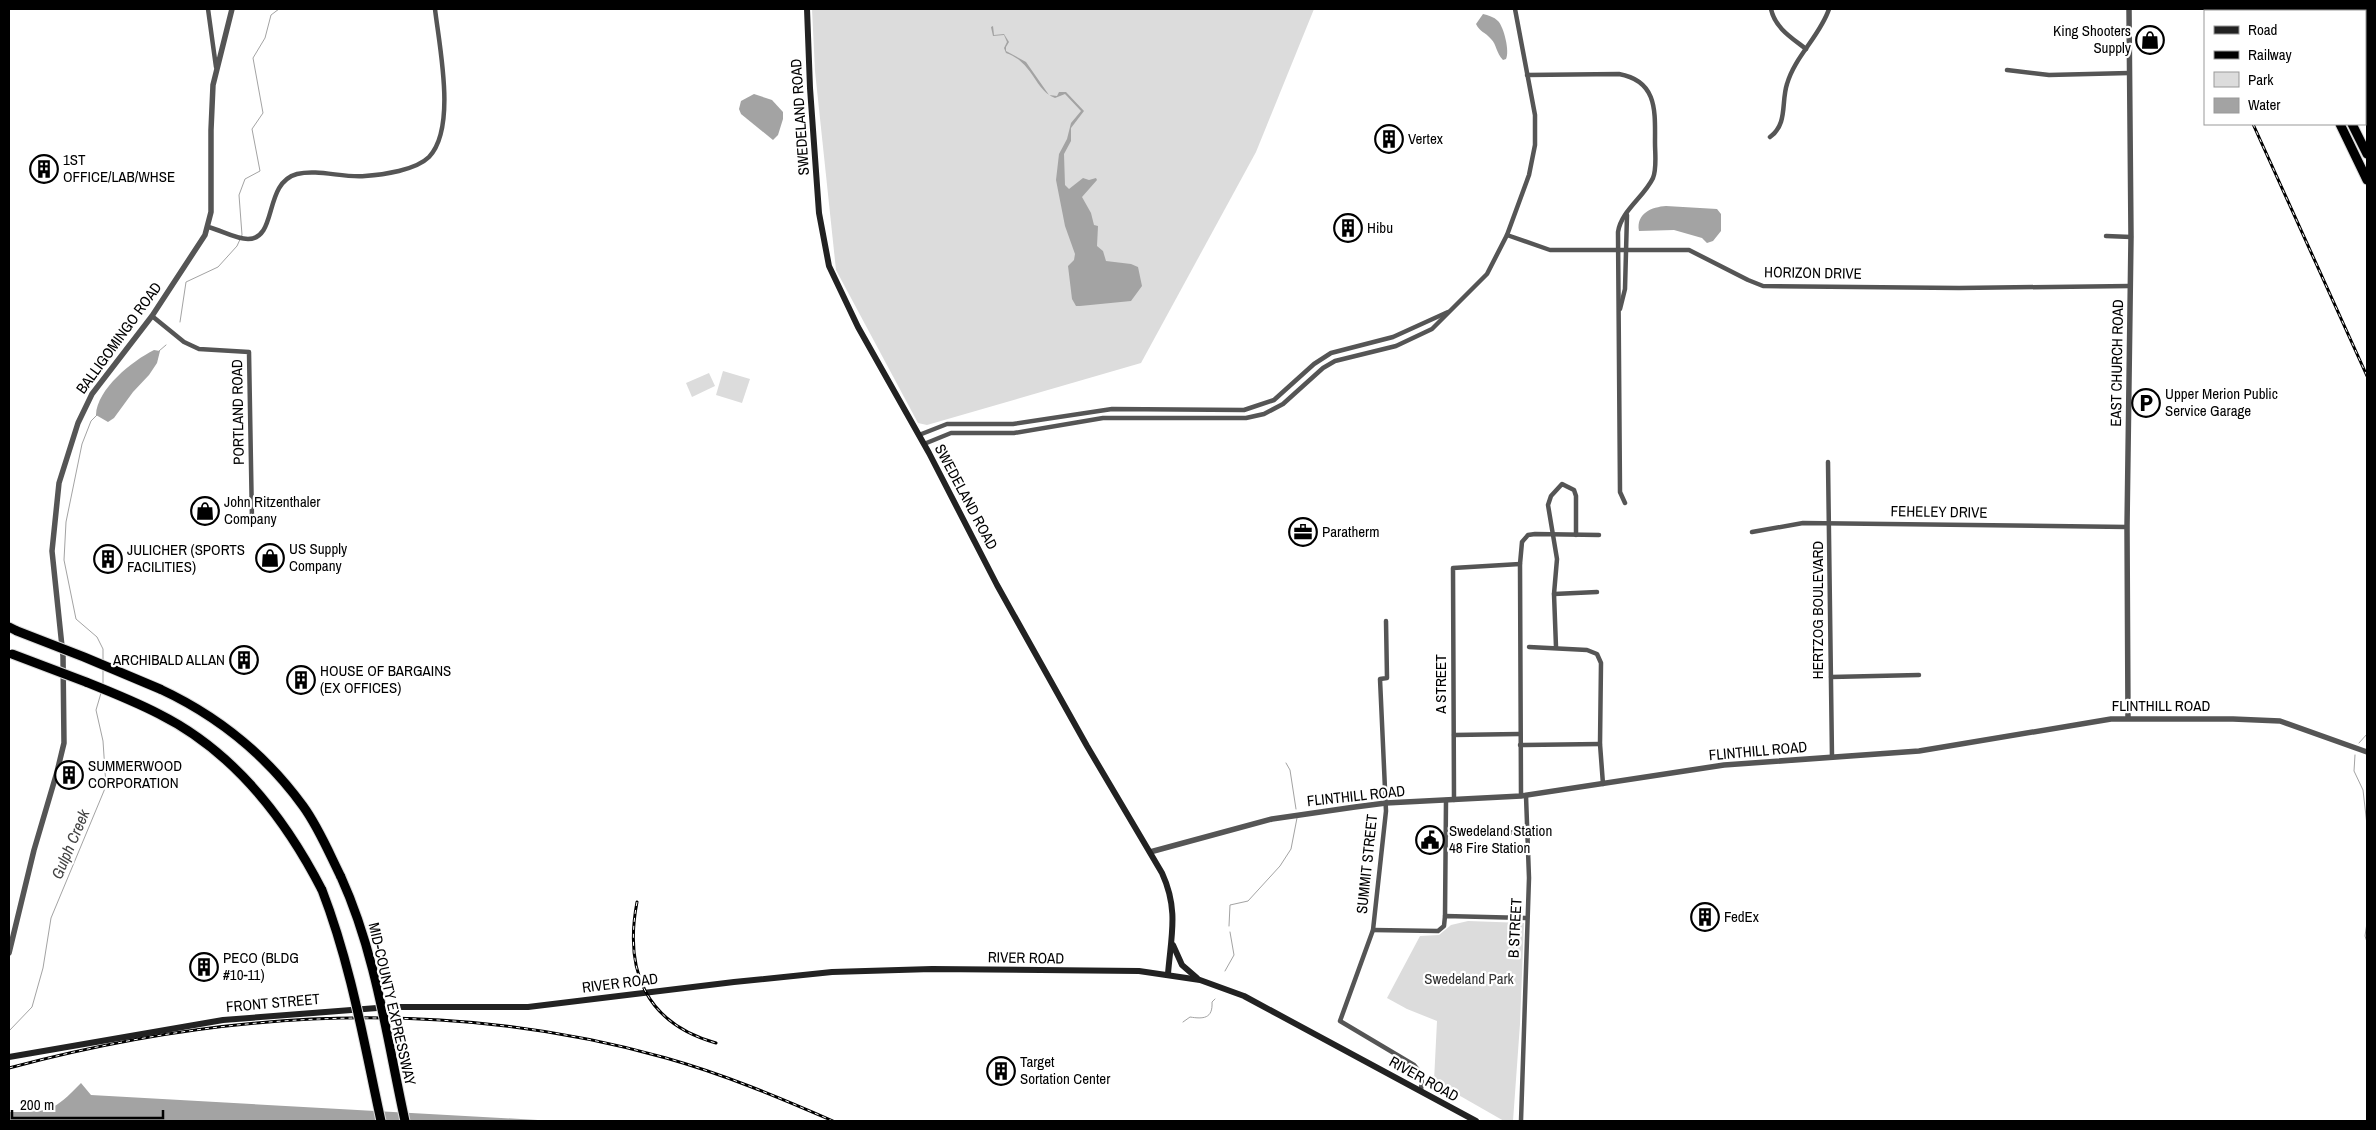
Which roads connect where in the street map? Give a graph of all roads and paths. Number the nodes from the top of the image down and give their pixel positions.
1 (208, 9) edge
2 (232, 9) edge
3 (435, 9) edge
4 (807, 9) edge
5 (1515, 9) edge
6 (1771, 9) edge
7 (1829, 9) edge
8 (2129, 9) edge
9 (1806, 49) junction
10 (216, 67) junction
11 (2007, 70) dead end
12 (2129, 73) junction
13 (1527, 75) junction
14 (2340, 125) edge
15 (2352, 125) edge
16 (1770, 137) dead end
17 (2367, 154) edge
18 (2367, 180) edge
19 (1627, 214) junction
20 (208, 227) junction
21 (1507, 235) junction
22 (2106, 236) dead end
23 (2131, 236) junction
24 (1618, 250) junction
25 (1626, 250) junction
26 (2130, 286) junction
27 (1454, 309) junction
28 (152, 316) junction
29 (1619, 316) junction
30 (919, 435) junction
31 (924, 444) junction
32 (1828, 462) dead end
33 (1625, 503) dead end
34 (252, 521) dead end
35 (1830, 523) junction
36 (2127, 527) junction
37 (1752, 532) dead end
38 (1552, 534) junction
39 (1576, 535) junction
40 (1599, 535) dead end
41 (1520, 564) junction
42 (1597, 592) dead end
43 (1554, 594) junction
44 (1386, 621) dead end
45 (11, 629) edge
46 (1556, 647) junction
47 (1529, 648) dead end
48 (10, 653) edge
49 (1920, 675) dead end
50 (1831, 677) junction
51 (2128, 717) junction
52 (1519, 734) junction
53 (1454, 735) junction
54 (1600, 744) junction
55 (1520, 745) junction
56 (2367, 752) edge
57 (1832, 757) junction
58 (1603, 784) junction
59 (1523, 796) junction
60 (1446, 800) junction
61 (1454, 800) junction
62 (1386, 803) junction
63 (1528, 832) junction
64 (1447, 834) junction
65 (1150, 852) junction
66 (1445, 916) junction
67 (1527, 918) junction
68 (1373, 930) junction
69 (1172, 943) junction
70 (9, 953) edge
71 (1168, 974) junction
72 (1200, 980) junction
73 (542, 1006) joint
74 (9, 1057) edge
75 (1421, 1091) junction
76 (381, 1121) edge
77 (404, 1121) edge
78 (1476, 1121) edge
79 (1521, 1121) edge

1 - 10 street
2 - 10 street, BALLIGOMINGO ROAD
3 - 20 street
4 - 30 main road, SWEDELAND ROAD
5 - 13 street
6 - 9 street
7 - 9 street
8 - 12 street, EAST CHURCH ROAD
9 - 16 street
10 - 20 street, BALLIGOMINGO ROAD
11 - 12 street
12 - 23 street, EAST CHURCH ROAD
13 - 19 street
13 - 21 street
14 - 18 highway
15 - 17 highway
19 - 24 street
19 - 25 street
20 - 28 street, BALLIGOMINGO ROAD
21 - 24 street, HORIZON DRIVE
21 - 27 street
22 - 23 street
23 - 26 street, EAST CHURCH ROAD
24 - 25 street, HORIZON DRIVE
24 - 29 street
25 - 26 street, HORIZON DRIVE
25 - 29 street
26 - 36 street, EAST CHURCH ROAD
27 - 30 street
27 - 31 street
28 - 34 street, PORTLAND ROAD
28 - 70 street, BALLIGOMINGO ROAD
29 - 33 street
30 - 31 main road, SWEDELAND ROAD
31 - 65 main road, SWEDELAND ROAD
32 - 35 street, HERTZOG BOULEVARD
35 - 36 street, FEHELEY DRIVE
35 - 37 street, FEHELEY DRIVE
35 - 50 street, HERTZOG BOULEVARD
36 - 51 street, EAST CHURCH ROAD
38 - 39 street, B STREET
38 - 39 street
38 - 41 street, B STREET
38 - 43 street
39 - 40 street, B STREET
41 - 52 street, B STREET
41 - 53 street, A STREET
42 - 43 street
43 - 46 street
44 - 62 street, SUMMIT STREET
45 - 77 highway, MID-COUNTY EXPRESSWAY, bridge
46 - 47 street
46 - 54 street
48 - 76 highway, bridge
49 - 50 street
50 - 57 street, HERTZOG BOULEVARD
51 - 56 street, FLINTHILL ROAD
51 - 57 street, FLINTHILL ROAD
52 - 53 street
52 - 55 street, B STREET
53 - 61 street, A STREET
54 - 55 street
54 - 58 street
55 - 59 street, B STREET
57 - 58 street, FLINTHILL ROAD
58 - 59 street, FLINTHILL ROAD
59 - 61 street, FLINTHILL ROAD
59 - 63 street, B STREET
60 - 61 street, FLINTHILL ROAD
60 - 62 street, FLINTHILL ROAD
60 - 64 street
62 - 65 street, FLINTHILL ROAD
62 - 68 street, SUMMIT STREET
63 - 64 street
63 - 67 street, B STREET
64 - 66 street
65 - 69 main road, SWEDELAND ROAD
66 - 67 street
66 - 68 street
67 - 79 street, B STREET
68 - 75 street, SUMMIT STREET
69 - 71 main road, SWEDELAND ROAD
69 - 72 main road
71 - 72 main road, RIVER ROAD
71 - 73 main road, RIVER ROAD
72 - 75 main road, RIVER ROAD
73 - 74 main road, FRONT STREET
75 - 78 main road, RIVER ROAD

